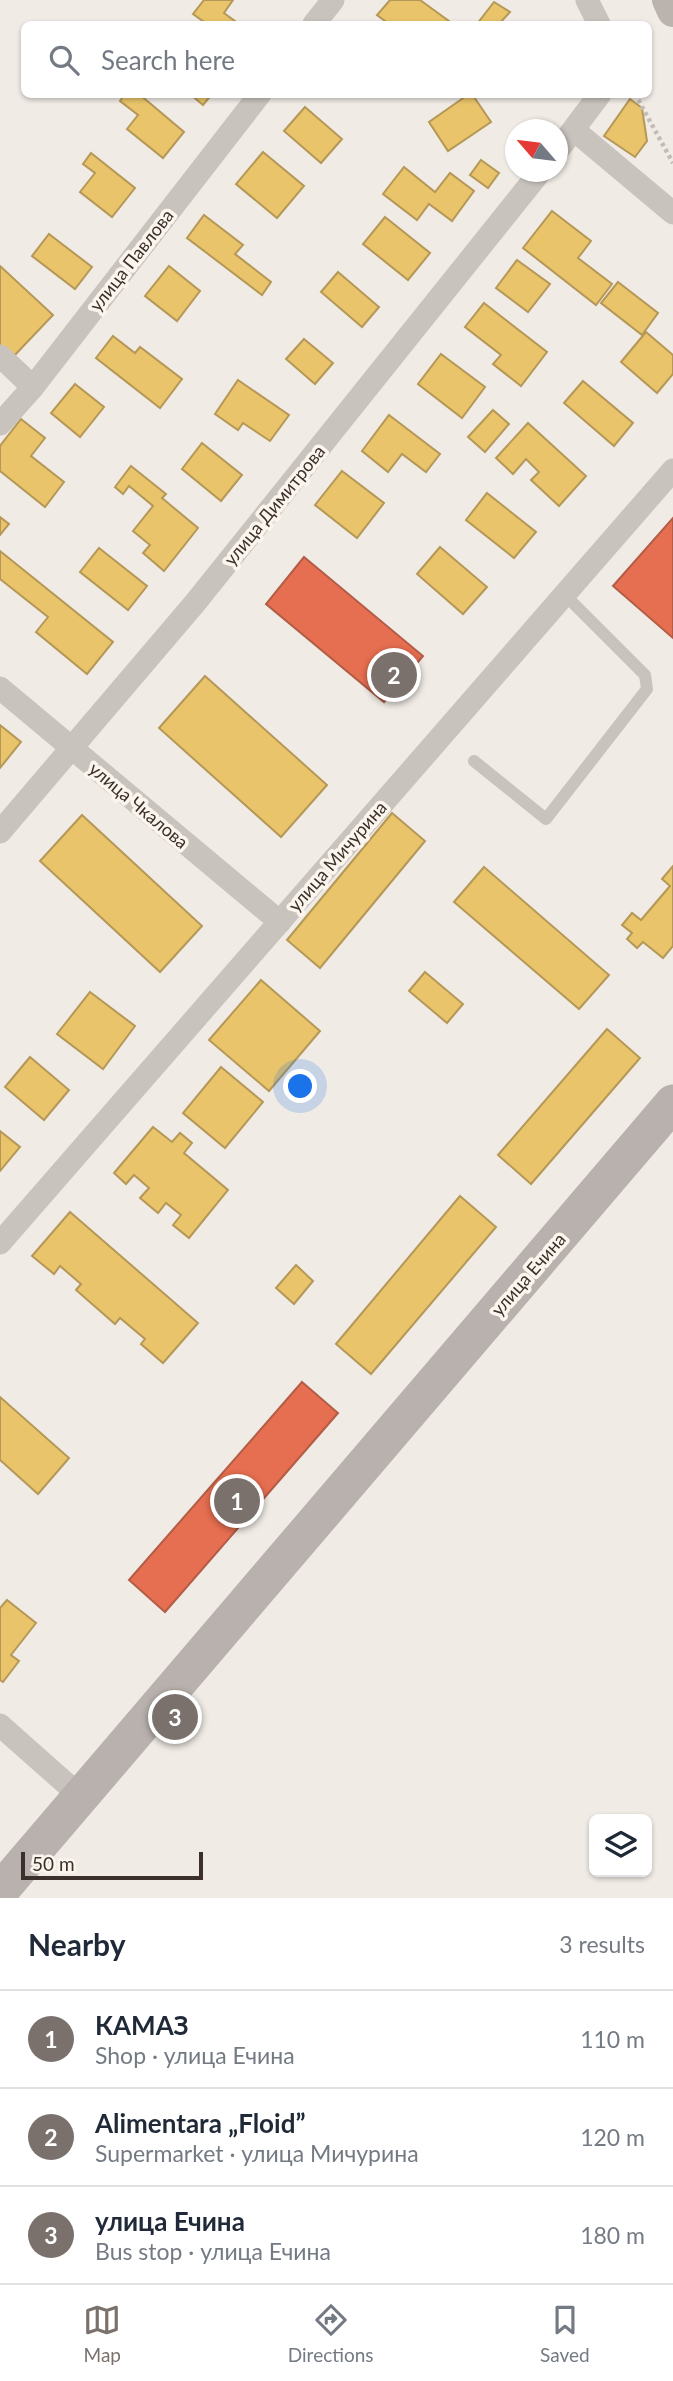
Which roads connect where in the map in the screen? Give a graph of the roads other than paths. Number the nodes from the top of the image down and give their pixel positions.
1 (333, 0) edge
2 (587, 0) edge
3 (668, 0) edge
4 (673, 10) edge
5 (316, 21) edge
6 (598, 21) edge
7 (257, 98) edge
8 (597, 98) edge
9 (574, 130) junction
10 (568, 138) edge
11 (532, 182) edge
12 (673, 213) edge
13 (0, 356) edge
14 (33, 387) junction
15 (0, 425) edge
16 (673, 470) edge
17 (565, 595) junction
18 (0, 688) edge
19 (71, 749) junction
20 (474, 761) dead end
21 (0, 832) edge
22 (280, 922) junction
23 (673, 1103) edge
24 (0, 1243) edge
25 (0, 1726) edge
26 (80, 1796) junction
27 (0, 1891) edge

1 - 5 street
2 - 6 street
3 - 4 main road
7 - 14 street, улица Павлова
8 - 9 street
9 - 10 street
9 - 12 street
11 - 19 street, улица Димитрова
13 - 14 street
14 - 15 street, улица Павлова
16 - 17 street, улица Мичурина
17 - 20 lane
17 - 22 street, улица Мичурина
18 - 19 street, улица Чкалова
19 - 21 street, улица Димитрова
19 - 22 street, улица Чкалова
22 - 24 street, улица Мичурина
23 - 26 main road, улица Ечина
25 - 26 street
26 - 27 main road, улица Ечина

